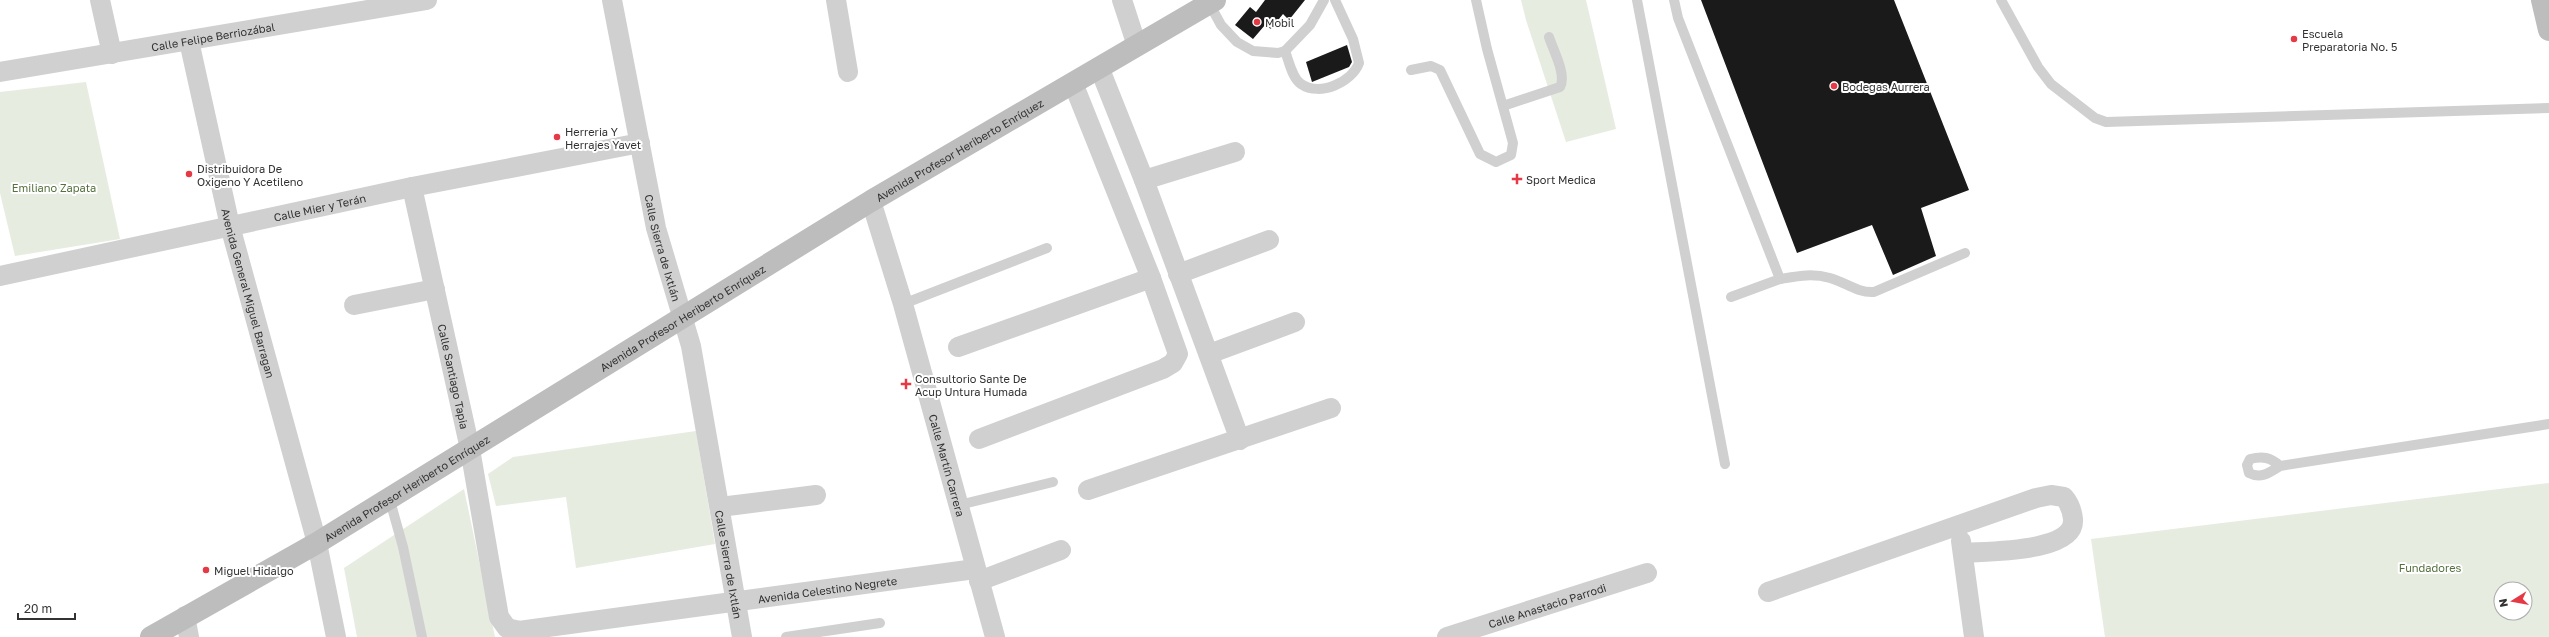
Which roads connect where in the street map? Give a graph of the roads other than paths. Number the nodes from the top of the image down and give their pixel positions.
1 (100, 0) edge
2 (427, 0) edge
3 (612, 0) edge
4 (836, 0) edge
5 (1122, 0) edge
6 (1324, 0) edge
7 (1335, 0) edge
8 (1476, 0) edge
9 (1637, 0) edge
10 (1674, 0) edge
11 (2001, 0) edge
12 (2542, 0) edge
13 (1212, 2) edge
14 (366, 5) edge
15 (2549, 30) edge
16 (1549, 38) dead end
17 (189, 41) junction
18 (1137, 46) junction
19 (1285, 51) junction
20 (112, 54) junction
21 (1099, 67) junction
22 (1411, 70) dead end
23 (0, 72) edge
24 (848, 72) dead end
25 (1074, 83) junction
26 (1503, 106) junction
27 (2549, 108) edge
28 (640, 143) junction
29 (1235, 152) dead end
30 (1144, 180) junction
31 (412, 187) junction
32 (871, 201) junction
33 (230, 226) junction
34 (1269, 240) dead end
35 (1047, 248) dead end
36 (1965, 253) dead end
37 (1178, 274) junction
38 (0, 276) edge
39 (1151, 278) junction
40 (1780, 280) junction
41 (435, 289) junction
42 (1731, 297) dead end
43 (903, 304) junction
44 (354, 306) dead end
45 (683, 317) junction
46 (1295, 322) dead end
47 (958, 347) dead end
48 (1209, 354) junction
49 (1331, 408) dead end
50 (2549, 424) edge
51 (979, 439) dead end
52 (1240, 440) junction
53 (470, 449) junction
54 (1725, 464) dead end
55 (2280, 466) dead end
56 (1053, 482) dead end
57 (1088, 490) dead end
58 (816, 495) dead end
59 (389, 497) junction
60 (959, 506) junction
61 (720, 507) junction
62 (1958, 527) junction
63 (317, 543) junction
64 (1061, 550) dead end
65 (1963, 554) junction
66 (1647, 573) dead end
67 (977, 575) junction
68 (1768, 592) dead end
69 (736, 600) junction
70 (185, 616) junction
71 (880, 623) dead end
72 (513, 631) joint
73 (151, 637) edge
74 (189, 637) edge
75 (336, 637) edge
76 (422, 637) edge
77 (742, 637) edge
78 (786, 637) edge
79 (995, 637) edge
80 (1447, 637) edge
81 (1974, 637) edge

1 - 20 street
2 - 14 street, Calle Felipe Berriozábal
3 - 28 street, Calle Sierra de Ixtlán
4 - 24 street
5 - 18 street
6 - 19 lane
7 - 19 lane
8 - 26 lane
9 - 54 lane
10 - 40 lane
11 - 27 lane
12 - 15 main road
13 - 18 main road, Avenida Profesor Heriberto Enríquez
13 - 19 lane
14 - 17 street, Calle Felipe Berriozábal
16 - 26 lane
17 - 20 street, Calle Felipe Berriozábal
17 - 33 street, Avenida General Miguel Barragan
18 - 21 main road, Avenida Profesor Heriberto Enríquez
20 - 23 street, Calle Felipe Berriozábal
21 - 25 main road, Avenida Profesor Heriberto Enríquez
21 - 30 street
22 - 26 lane
25 - 32 main road, Avenida Profesor Heriberto Enríquez
25 - 39 street
28 - 31 street, Calle Mier y Terán
28 - 45 street, Calle Sierra de Ixtlán
29 - 30 street
30 - 37 street
31 - 33 street, Calle Mier y Terán
31 - 41 street, Calle Santiago Tapia
32 - 43 street, Calle Martín Carrera
32 - 45 main road, Avenida Profesor Heriberto Enríquez
33 - 38 street, Calle Mier y Terán
33 - 63 street, Avenida General Miguel Barragan
34 - 37 street
35 - 43 lane
36 - 40 lane
37 - 48 street
39 - 47 street
39 - 51 street
40 - 42 lane
41 - 44 street
41 - 53 street, Calle Santiago Tapia
43 - 60 street, Calle Martín Carrera
45 - 53 main road, Avenida Profesor Heriberto Enríquez
45 - 61 street, Calle Sierra de Ixtlán
46 - 48 street
48 - 52 street
49 - 52 street
50 - 55 lane
52 - 57 street
53 - 59 main road, Avenida Profesor Heriberto Enríquez
53 - 72 street, Calle Santiago Tapia
56 - 60 lane
58 - 61 street
59 - 63 main road, Avenida Profesor Heriberto Enríquez
59 - 76 lane
60 - 67 street, Calle Martín Carrera
61 - 69 street, Calle Sierra de Ixtlán
62 - 65 street
62 - 65 street
62 - 68 street
63 - 70 main road, Avenida Profesor Heriberto Enríquez
63 - 75 street, Avenida General Miguel Barragan
64 - 67 street, Avenida Celestino Negrete
65 - 81 street
66 - 80 street, Calle Anastacio Parrodi
67 - 69 street, Avenida Celestino Negrete
67 - 79 street, Calle Martín Carrera
69 - 72 street, Avenida Celestino Negrete
69 - 77 street, Calle Sierra de Ixtlán
70 - 73 main road, Avenida Profesor Heriberto Enríquez
70 - 74 street
71 - 78 lane

